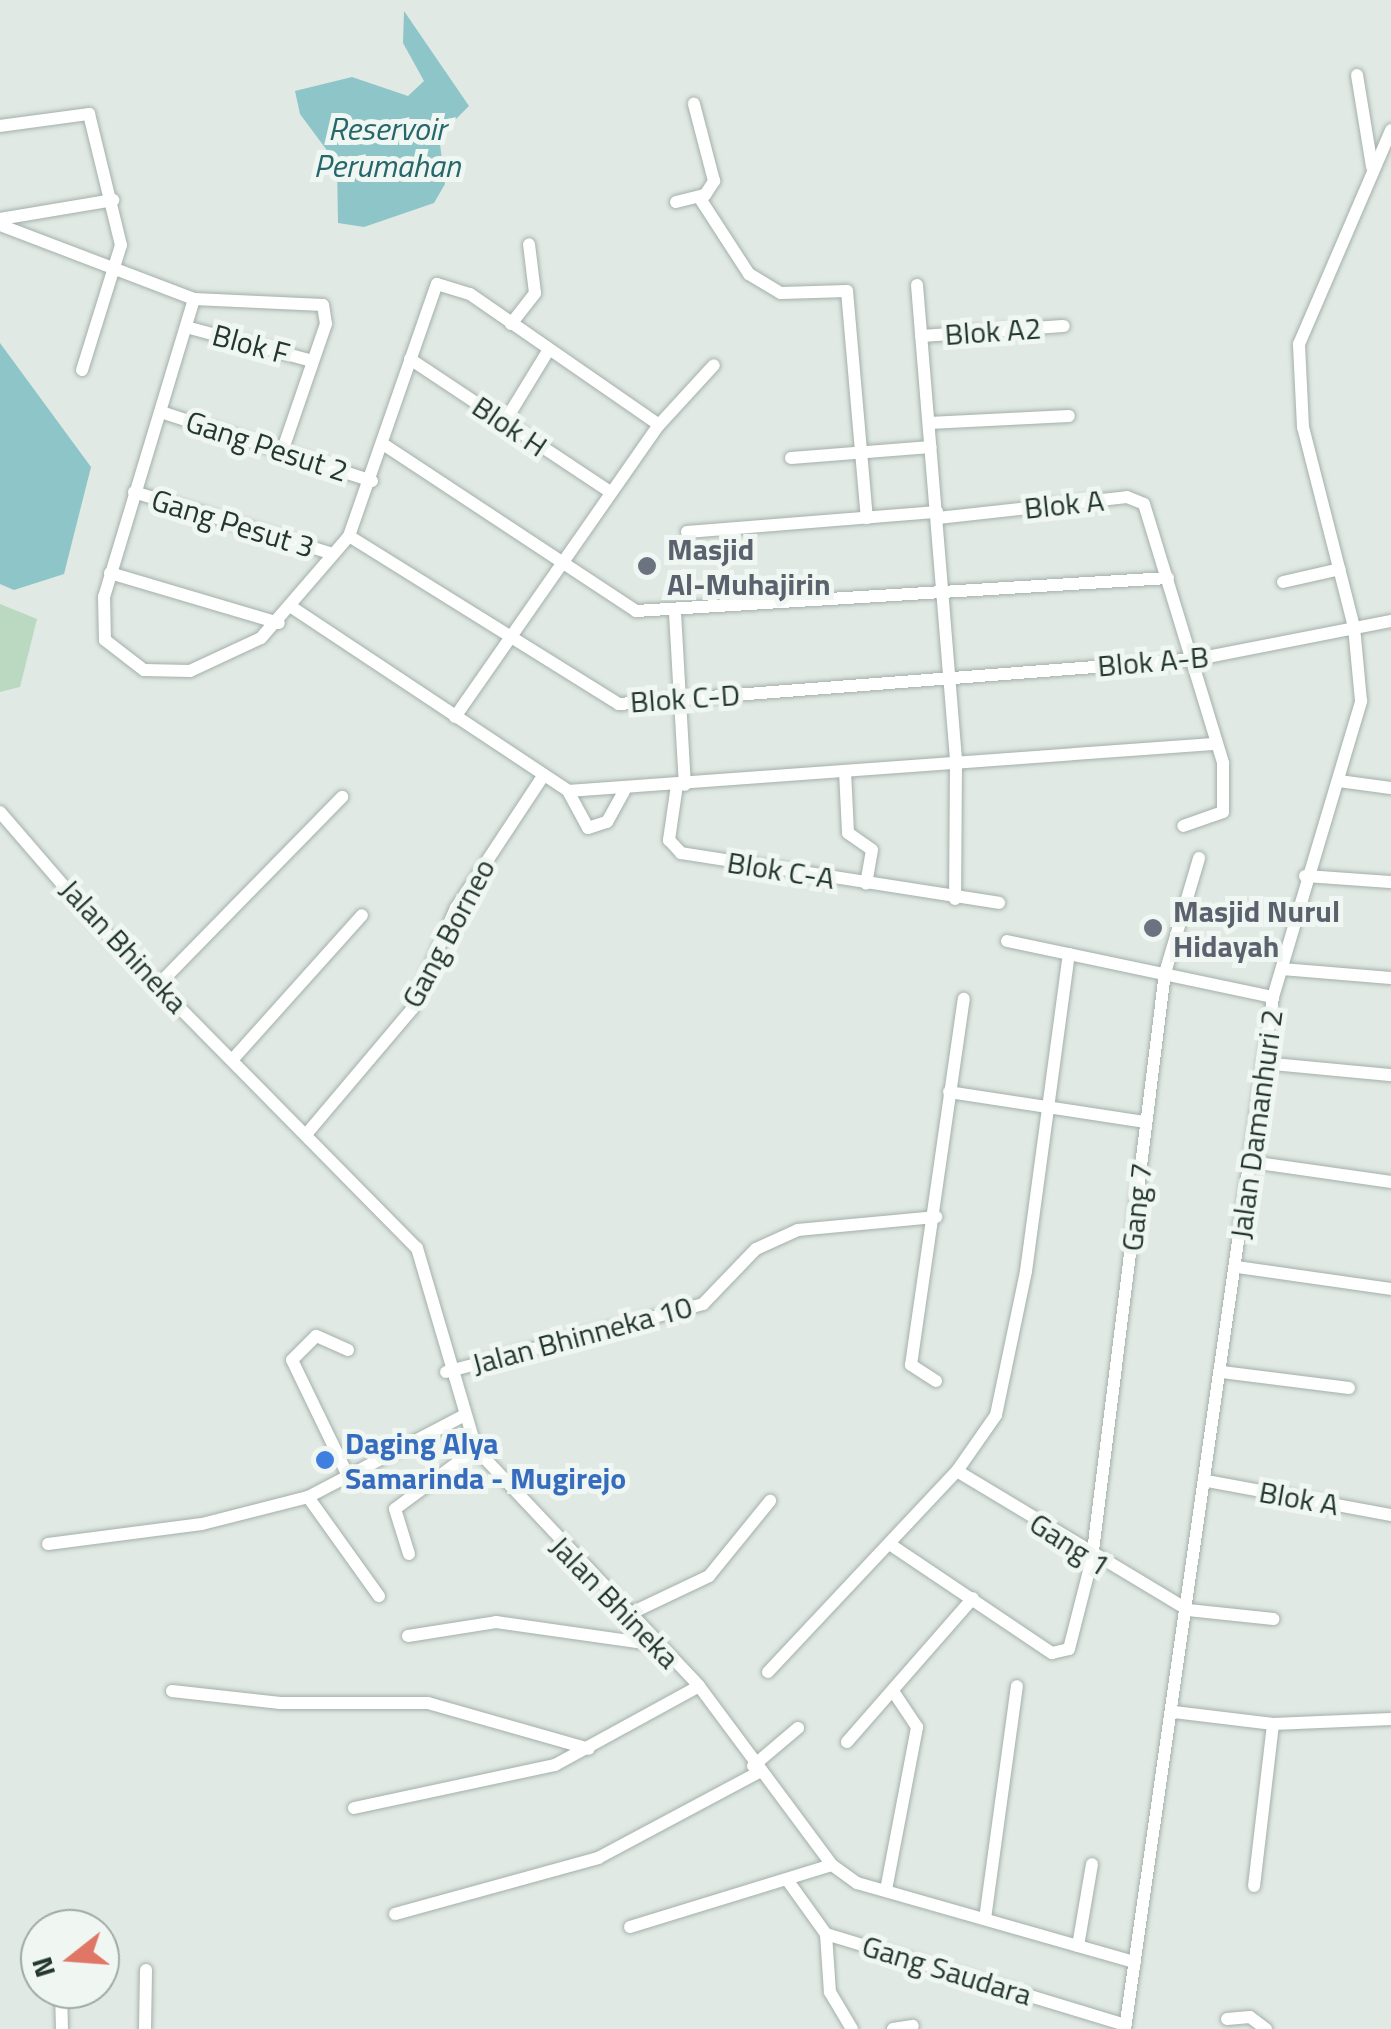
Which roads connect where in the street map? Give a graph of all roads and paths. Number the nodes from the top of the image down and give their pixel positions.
1 (1357, 75) dead end
2 (694, 104) dead end
3 (0, 126) edge
4 (1391, 130) edge
5 (1372, 167) junction
6 (699, 197) junction
7 (113, 200) junction
8 (676, 202) dead end
9 (0, 222) edge
10 (529, 244) dead end
11 (117, 275) junction
12 (917, 286) dead end
13 (194, 299) junction
14 (511, 324) junction
15 (1064, 326) dead end
16 (190, 328) junction
17 (921, 336) junction
18 (548, 351) junction
19 (410, 359) junction
20 (312, 361) junction
21 (714, 365) dead end
22 (82, 370) dead end
23 (161, 412) junction
24 (1069, 416) dead end
25 (504, 423) junction
26 (929, 423) junction
27 (659, 425) junction
28 (386, 446) junction
29 (931, 447) junction
30 (282, 449) junction
31 (861, 452) junction
32 (791, 458) dead end
33 (372, 481) junction
34 (134, 492) junction
35 (610, 492) junction
36 (938, 515) junction
37 (866, 518) junction
38 (687, 532) dead end
39 (349, 536) junction
40 (333, 554) junction
41 (562, 563) junction
42 (1340, 569) junction
43 (110, 574) junction
44 (1168, 578) junction
45 (1283, 582) dead end
46 (942, 592) junction
47 (294, 608) junction
48 (676, 613) junction
49 (1391, 620) edge
50 (279, 623) junction
51 (1354, 628) junction
52 (516, 638) junction
53 (1197, 659) junction
54 (949, 677) junction
55 (677, 697) junction
56 (455, 718) junction
57 (1214, 744) junction
58 (956, 763) junction
59 (845, 771) junction
60 (544, 776) junction
61 (1339, 781) junction
62 (681, 785) junction
63 (1391, 788) edge
64 (568, 791) junction
65 (624, 792) junction
66 (342, 797) dead end
67 (0, 812) edge
68 (1184, 826) dead end
69 (1198, 858) dead end
70 (1305, 876) junction
71 (1391, 882) edge
72 (866, 883) junction
73 (955, 899) junction
74 (999, 903) dead end
75 (362, 915) dead end
76 (1006, 941) dead end
77 (1069, 954) junction
78 (1282, 969) junction
79 (1165, 973) junction
80 (1391, 978) edge
81 (159, 984) junction
82 (1273, 996) junction
83 (964, 999) dead end
84 (233, 1059) junction
85 (1264, 1063) junction
86 (1391, 1075) edge
87 (949, 1092) junction
88 (1047, 1104) junction
89 (1145, 1122) junction
90 (308, 1132) junction
91 (1251, 1162) junction
92 (1391, 1182) edge
93 (936, 1217) junction
94 (1237, 1267) junction
95 (1391, 1289) edge
96 (348, 1350) dead end
97 (446, 1372) junction
98 (1222, 1372) junction
99 (936, 1382) dead end
100 (1349, 1388) dead end
101 (461, 1417) junction
102 (476, 1449) junction
103 (957, 1471) junction
104 (348, 1476) junction
105 (1207, 1482) junction
106 (308, 1497) junction
107 (770, 1501) dead end
108 (1391, 1515) edge
109 (48, 1544) dead end
110 (890, 1545) junction
111 (409, 1554) dead end
112 (1092, 1559) junction
113 (378, 1596) dead end
114 (973, 1598) junction
115 (1188, 1610) junction
116 (626, 1615) junction
117 (1274, 1618) dead end
118 (408, 1636) dead end
119 (651, 1644) junction
120 (768, 1672) dead end
121 (699, 1686) junction
122 (1016, 1686) dead end
123 (172, 1691) dead end
124 (893, 1691) junction
125 (1174, 1712) junction
126 (1391, 1719) edge
127 (1272, 1724) junction
128 (798, 1728) dead end
129 (847, 1742) dead end
130 (588, 1749) junction
131 (755, 1769) junction
132 (354, 1808) dead end
133 (1092, 1864) dead end
134 (832, 1865) junction
135 (788, 1882) junction
136 (1254, 1886) dead end
137 (886, 1890) junction
138 (395, 1914) dead end
139 (985, 1919) junction
140 (630, 1927) dead end
141 (826, 1934) junction
142 (1078, 1946) junction
143 (1135, 1962) junction
144 (146, 1970) dead end
145 (1228, 2019) dead end
146 (913, 2026) dead end
147 (1125, 2027) edge
148 (145, 2029) edge
149 (852, 2029) edge
150 (893, 2029) edge
151 (1266, 2029) edge

1 - 5 street
2 - 6 street
3 - 7 street
4 - 5 street, Jalan Damanhuri 2
5 - 42 street, Jalan Damanhuri 2
6 - 8 street
6 - 31 street
7 - 9 street
7 - 11 street
9 - 11 street
10 - 14 street
11 - 13 street
11 - 22 street
12 - 17 street
13 - 16 street
13 - 20 street
14 - 18 street
14 - 19 street
15 - 17 street, Blok A2
16 - 20 street, Blok F
16 - 23 street
17 - 26 street
18 - 25 street
18 - 27 street
19 - 25 street, Blok H
19 - 28 street
20 - 30 street
21 - 27 street
23 - 30 street, Gang Pesut 2
23 - 34 street
24 - 26 street
25 - 35 street, Blok H
26 - 29 street
27 - 35 street
28 - 33 street
28 - 41 street
29 - 31 street
29 - 36 street
30 - 33 street, Gang Pesut 2
31 - 32 street
31 - 37 street
33 - 39 street
34 - 40 street, Gang Pesut 3
34 - 43 street
35 - 41 street
36 - 37 street
36 - 44 street, Blok A
36 - 46 street
37 - 38 street
39 - 40 street
39 - 52 street, Blok C-D
40 - 47 street
41 - 48 street
41 - 52 street
42 - 45 street
42 - 51 street, Jalan Damanhuri 2
43 - 50 street
43 - 50 street
44 - 46 street
44 - 53 street, Blok A
46 - 48 street
46 - 54 street
47 - 50 street
47 - 56 street
48 - 55 street
49 - 51 street, Blok A-B
51 - 53 street, Blok A-B
51 - 61 street, Jalan Damanhuri 2
52 - 55 street, Blok C-D
52 - 56 street
53 - 54 street, Blok A-B
53 - 57 street, Blok A
54 - 55 street, Blok C-D
54 - 58 street
55 - 62 street
56 - 60 street
57 - 58 street
57 - 68 street, Blok A
58 - 59 street
58 - 73 street
59 - 62 street
59 - 72 street
60 - 64 street
60 - 90 street, Gang Borneo
61 - 63 street
61 - 70 street, Jalan Damanhuri 2
62 - 65 street
62 - 72 street, Blok C-A
64 - 65 street
64 - 65 street
66 - 81 street
67 - 81 street, Jalan Bhineka
69 - 79 street, Gang 7
70 - 71 street
70 - 78 street, Jalan Damanhuri 2
72 - 73 street, Blok C-A
73 - 74 street, Blok C-A
75 - 84 street
76 - 77 street
77 - 79 street
77 - 88 street
78 - 80 street
78 - 82 street, Jalan Damanhuri 2
79 - 82 street
79 - 89 street, Gang 7
81 - 84 street, Jalan Bhineka
82 - 85 street, Jalan Damanhuri 2
83 - 87 street
84 - 90 street, Jalan Bhineka
85 - 86 street
85 - 91 street, Jalan Damanhuri 2
87 - 88 street
87 - 93 street
88 - 89 street
88 - 103 street
89 - 112 street, Gang 7
90 - 97 street, Jalan Bhineka
91 - 92 street
91 - 94 street, Jalan Damanhuri 2
93 - 97 street, Jalan Bhinneka 10
93 - 99 street
94 - 95 street
94 - 98 street, Jalan Damanhuri 2
96 - 104 street
97 - 101 street, Jalan Bhineka
98 - 100 street
98 - 105 street, Jalan Damanhuri 2
101 - 102 street, Jalan Bhineka
101 - 104 street
102 - 111 street
102 - 116 street, Jalan Bhineka
103 - 110 street
103 - 112 street, Gang 1
104 - 106 street
105 - 108 street, Blok A
105 - 115 street, Jalan Damanhuri 2
106 - 109 street
106 - 113 street
107 - 116 street
110 - 114 street
110 - 120 street
112 - 114 street, Gang 7
112 - 115 street, Gang 1
114 - 124 street
115 - 117 street
115 - 125 street, Jalan Damanhuri 2
116 - 119 street, Jalan Bhineka
118 - 119 street
119 - 121 street, Jalan Bhineka
121 - 130 street
121 - 131 street, Jalan Bhineka
122 - 139 street
123 - 130 street
124 - 129 street
124 - 137 street
125 - 127 street
125 - 143 street, Jalan Damanhuri 2
126 - 127 street
127 - 136 street
128 - 131 street
130 - 132 street
131 - 134 street, Jalan Bhineka
131 - 138 street
133 - 142 street
134 - 135 street
134 - 137 street, Jalan Bhineka
135 - 140 street
135 - 141 street
137 - 139 street, Jalan Bhineka
139 - 142 street, Jalan Bhineka
141 - 147 street, Gang Saudara
141 - 149 street
142 - 143 street, Jalan Bhineka
143 - 147 street, Jalan Damanhuri 2
144 - 148 street
145 - 151 street
146 - 150 street

